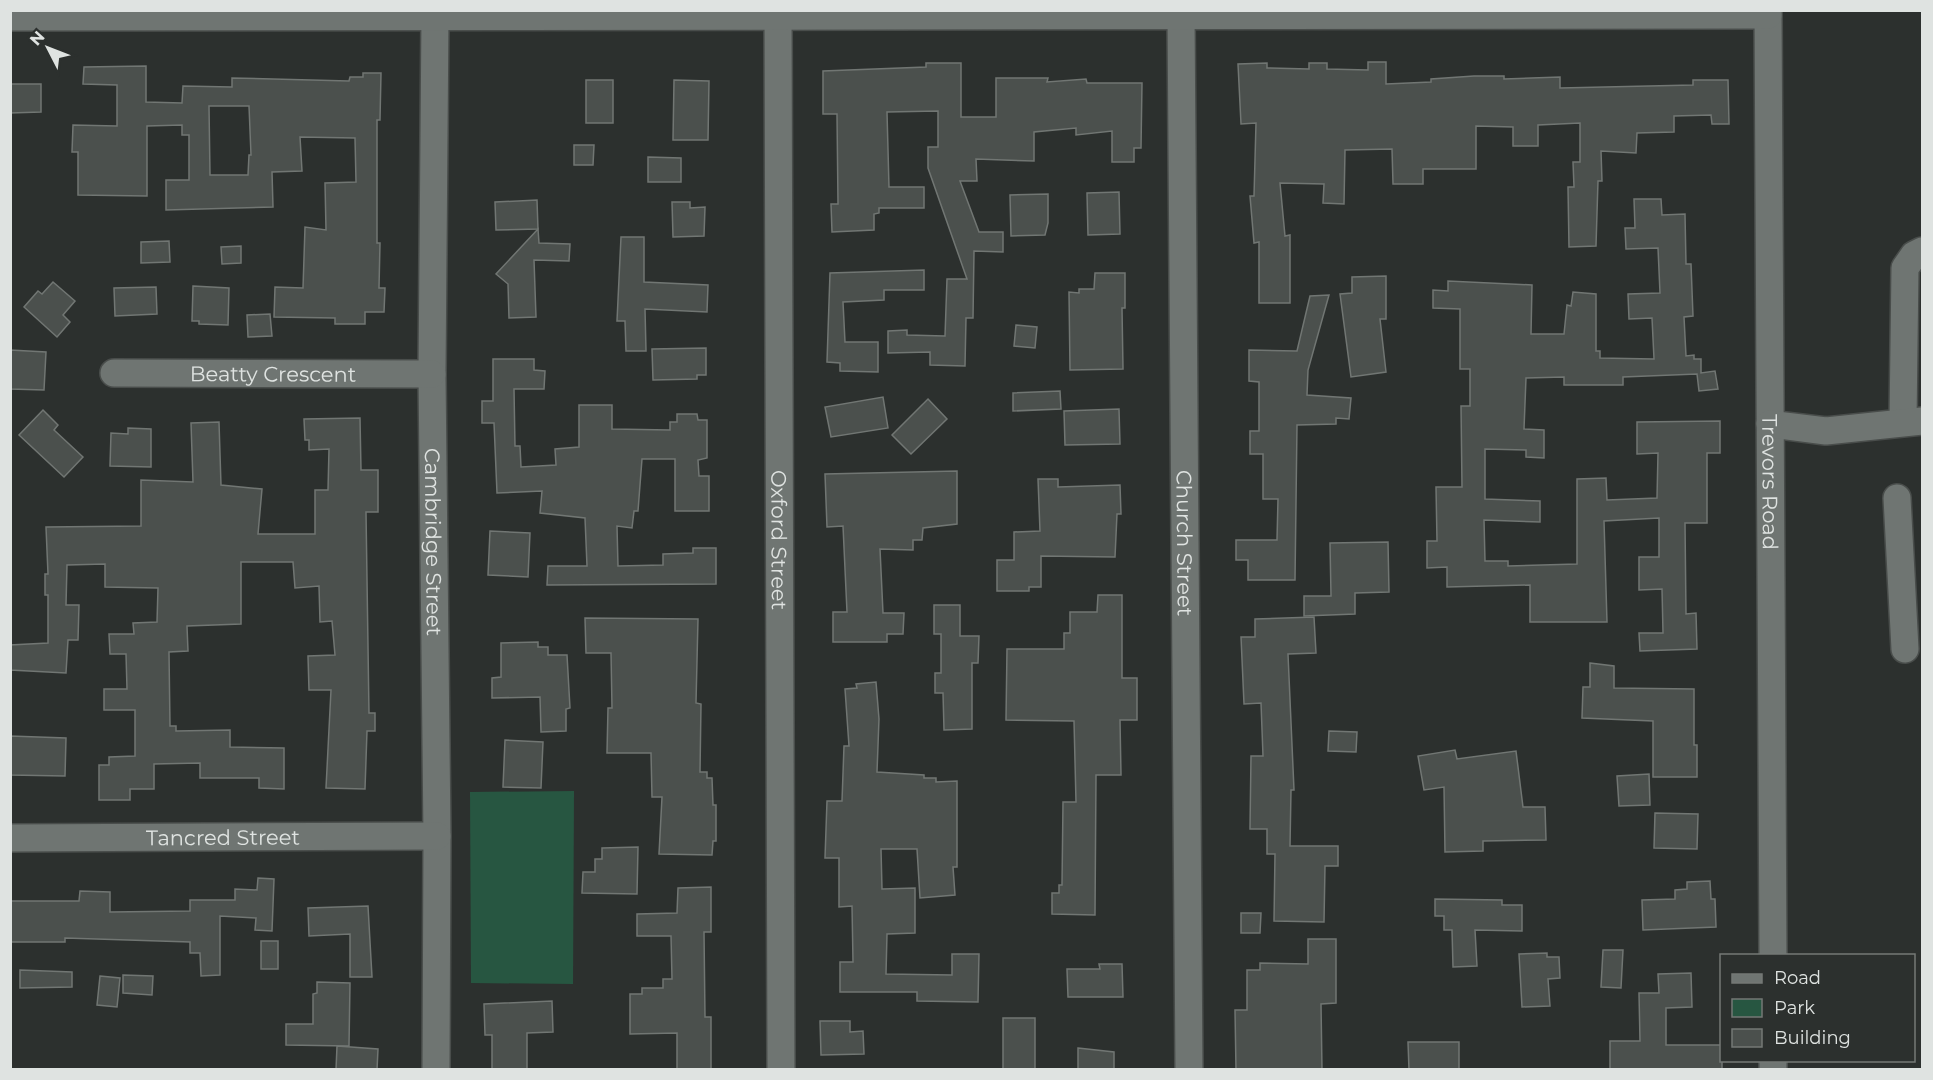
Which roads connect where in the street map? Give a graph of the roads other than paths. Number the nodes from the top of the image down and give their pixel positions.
1 (366, 13) edge
2 (778, 13) edge
3 (1768, 13) edge
4 (163, 14) edge
5 (1181, 15) junction
6 (435, 16) junction
7 (10, 17) edge
8 (1923, 251) edge
9 (114, 372) dead end
10 (432, 374) junction
11 (1913, 421) edge
12 (1770, 424) junction
13 (1897, 498) dead end
14 (1912, 555) edge
15 (1905, 649) dead end
16 (437, 836) junction
17 (10, 838) edge
18 (1773, 954) edge
19 (436, 1070) edge
20 (781, 1070) edge
21 (1189, 1070) edge

1 - 4 street
1 - 6 street
2 - 5 street
2 - 6 street
2 - 20 street, Oxford Street
3 - 5 street
3 - 12 street, Trevors Road
4 - 7 street
5 - 21 street, Church Street
6 - 10 street, Cambridge Street
8 - 11 street
9 - 10 street, Beatty Crescent
10 - 16 street, Cambridge Street
11 - 12 street
12 - 18 street, Trevors Road
13 - 14 street
14 - 15 street
16 - 17 street, Tancred Street
16 - 19 street, Cambridge Street

